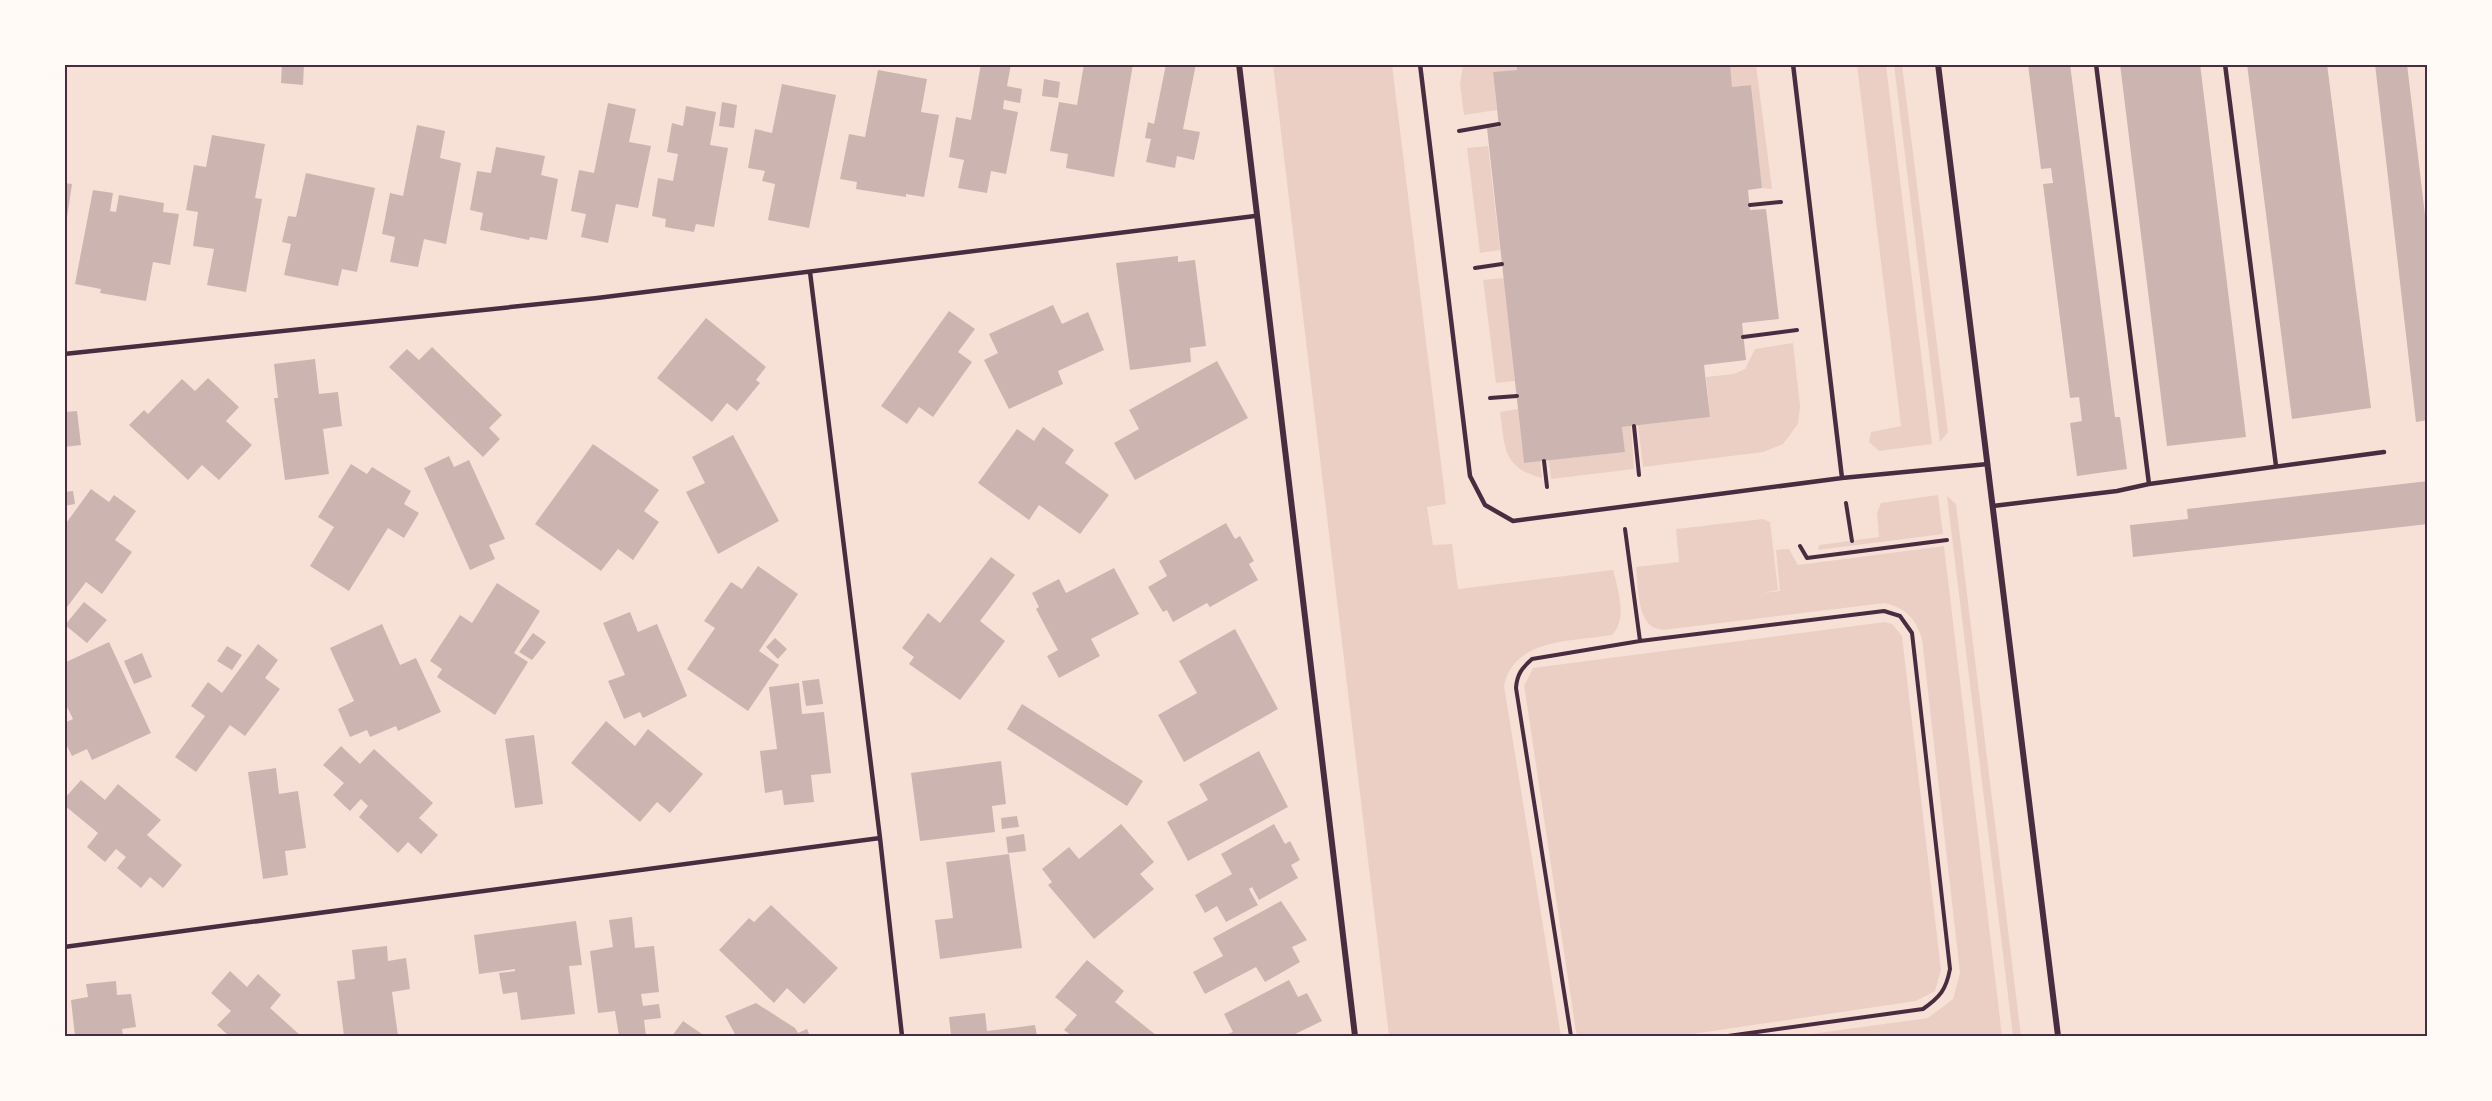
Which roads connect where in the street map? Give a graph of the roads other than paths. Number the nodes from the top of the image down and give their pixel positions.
1 (1239, 64) edge
2 (1420, 64) edge
3 (1793, 64) edge
4 (1938, 64) edge
5 (2096, 64) edge
6 (2225, 64) edge
7 (1255, 216) junction
8 (810, 272) junction
9 (64, 354) edge
10 (2384, 452) dead end
11 (1988, 464) junction
12 (2276, 466) junction
13 (1842, 478) junction
14 (2149, 484) junction
15 (1994, 506) junction
16 (880, 838) junction
17 (64, 948) edge
18 (902, 1036) edge
19 (1355, 1036) edge
20 (2058, 1036) edge

1 - 7 street
2 - 13 lane
3 - 13 lane
4 - 11 street
5 - 14 lane
6 - 12 lane
7 - 8 lane
7 - 19 street
8 - 9 lane
8 - 16 lane
10 - 12 lane
11 - 13 lane
11 - 15 street
12 - 14 lane
14 - 15 lane
15 - 20 street
16 - 17 lane
16 - 18 lane

